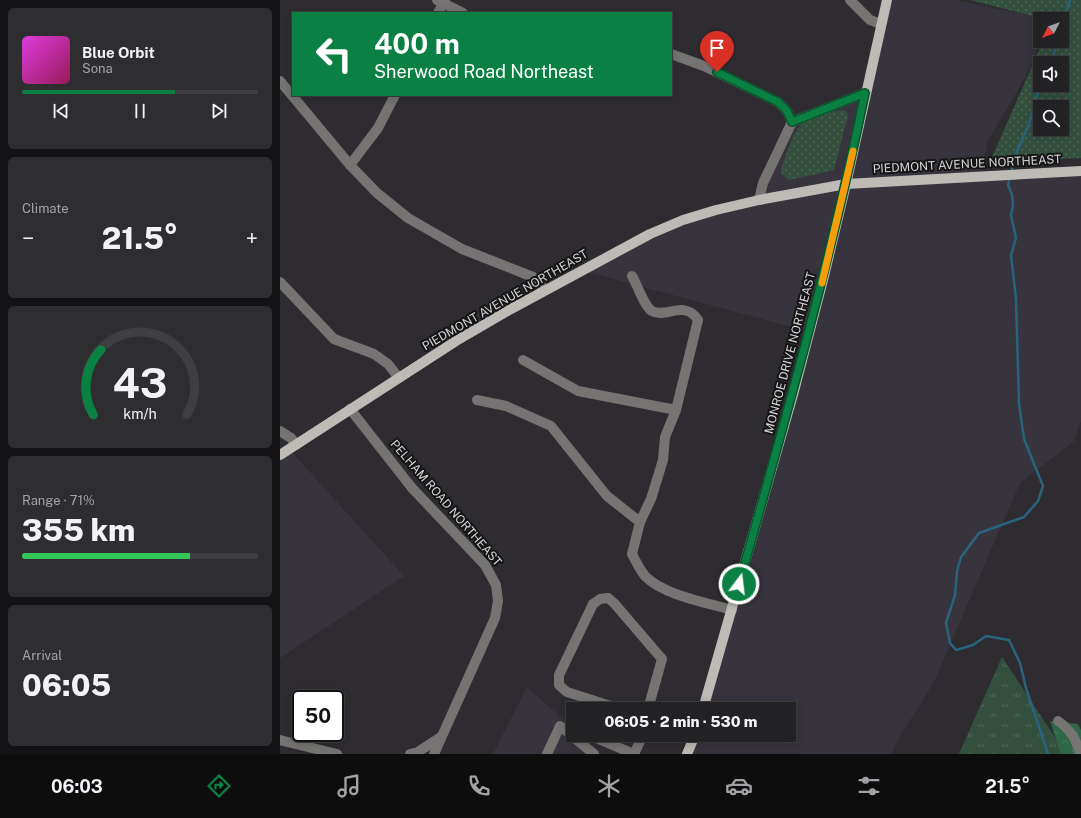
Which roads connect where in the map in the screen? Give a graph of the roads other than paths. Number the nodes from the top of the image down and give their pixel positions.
1 (850, 0) edge
2 (886, 0) edge
3 (441, 4) edge
4 (461, 12) edge
5 (881, 24) junction
6 (672, 54) edge
7 (280, 81) edge
8 (865, 93) junction
9 (292, 95) edge
10 (292, 96) edge
11 (394, 96) edge
12 (792, 122) junction
13 (350, 165) junction
14 (1081, 171) edge
15 (846, 184) junction
16 (759, 200) junction
17 (632, 276) dead end
18 (280, 282) edge
19 (545, 290) junction
20 (523, 360) dead end
21 (399, 378) junction
22 (477, 400) dead end
23 (350, 409) junction
24 (676, 410) junction
25 (280, 431) edge
26 (296, 444) junction
27 (280, 455) edge
28 (640, 522) junction
29 (732, 610) junction
30 (598, 702) edge
31 (650, 702) edge
32 (705, 702) edge
33 (1058, 721) dead end
34 (441, 737) junction
35 (280, 740) edge
36 (606, 742) edge
37 (640, 742) edge
38 (690, 742) edge
39 (302, 751) edge
40 (338, 754) edge
41 (410, 754) edge
42 (434, 754) edge
43 (547, 754) edge
44 (594, 754) edge
45 (634, 754) edge
46 (687, 754) edge
47 (1080, 754) edge

1 - 5 street
2 - 5 main road, MONROE DRIVE NORTHEAST
3 - 4 street
5 - 8 main road, MONROE DRIVE NORTHEAST
6 - 12 street
7 - 9 street
8 - 12 street
8 - 15 main road, MONROE DRIVE NORTHEAST
10 - 13 street
11 - 13 street
12 - 16 street
13 - 19 street
14 - 15 main road, PIEDMONT AVENUE NORTHEAST
15 - 16 main road, PIEDMONT AVENUE NORTHEAST
15 - 29 main road, MONROE DRIVE NORTHEAST
16 - 19 main road, PIEDMONT AVENUE NORTHEAST
17 - 24 street
18 - 21 street
19 - 21 main road, PIEDMONT AVENUE NORTHEAST
20 - 24 street
21 - 23 main road, PIEDMONT AVENUE NORTHEAST
22 - 28 street
23 - 26 main road, PIEDMONT AVENUE NORTHEAST
23 - 34 street, PELHAM ROAD NORTHEAST
24 - 28 street
25 - 26 street
26 - 27 main road, PIEDMONT AVENUE NORTHEAST
28 - 29 street
29 - 32 main road, MONROE DRIVE NORTHEAST
30 - 31 street
33 - 47 street
34 - 41 street
34 - 42 street, PELHAM ROAD NORTHEAST
35 - 39 street
36 - 45 street
37 - 45 street
38 - 46 main road
39 - 40 street
43 - 44 street

